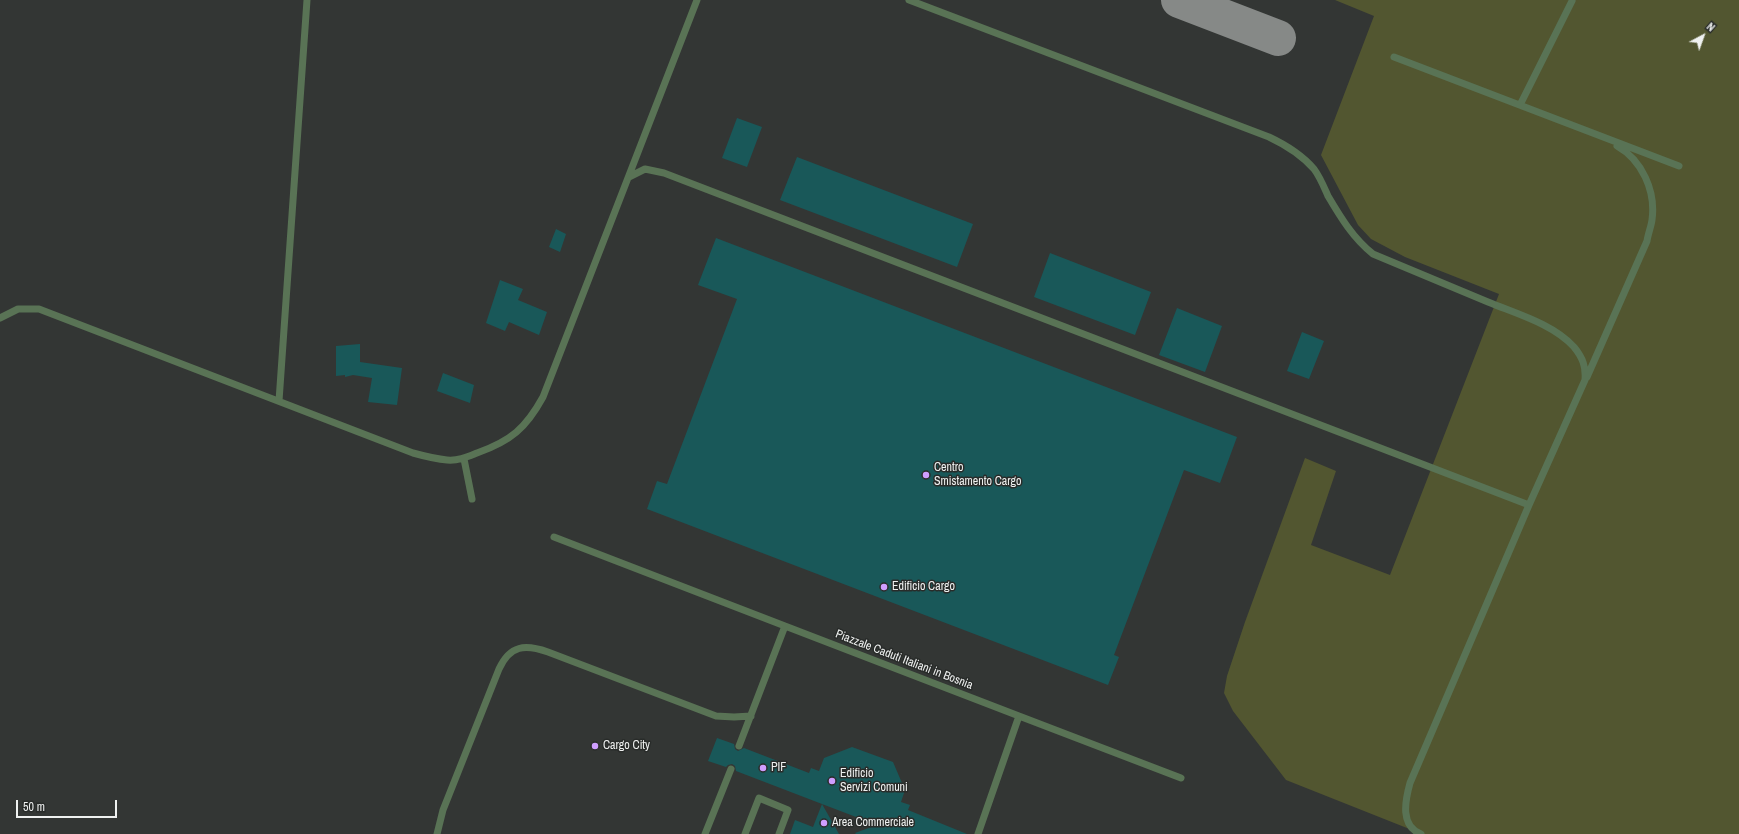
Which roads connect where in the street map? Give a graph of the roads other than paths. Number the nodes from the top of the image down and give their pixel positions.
1 (307, 0) edge
2 (697, 0) edge
3 (909, 0) edge
4 (1572, 1) edge
5 (1394, 57) dead end
6 (1520, 105) junction
7 (1599, 135) junction
8 (1679, 166) dead end
9 (629, 177) junction
10 (0, 318) edge
11 (1586, 380) junction
12 (279, 401) junction
13 (464, 458) junction
14 (472, 499) dead end
15 (1529, 505) junction
16 (554, 537) dead end
17 (785, 626) junction
18 (751, 716) junction
19 (1019, 716) junction
20 (739, 746) dead end
21 (730, 769) dead end
22 (1182, 778) dead end
23 (437, 834) edge
24 (705, 834) edge
25 (746, 834) edge
26 (779, 834) edge
27 (978, 834) edge
28 (1421, 834) edge

1 - 12 lane
2 - 9 lane
3 - 11 lane
4 - 6 lane
5 - 6 lane
6 - 7 lane
7 - 8 lane
7 - 11 lane
9 - 13 lane
9 - 15 lane
10 - 12 lane
11 - 15 lane
12 - 13 lane
13 - 14 lane
15 - 28 lane
16 - 17 lane, Piazzale Caduti Italiani in Bosnia
17 - 18 lane
17 - 19 lane, Piazzale Caduti Italiani in Bosnia
18 - 20 lane
18 - 23 lane
19 - 22 lane, Piazzale Caduti Italiani in Bosnia
19 - 27 lane
21 - 24 lane
25 - 26 lane

